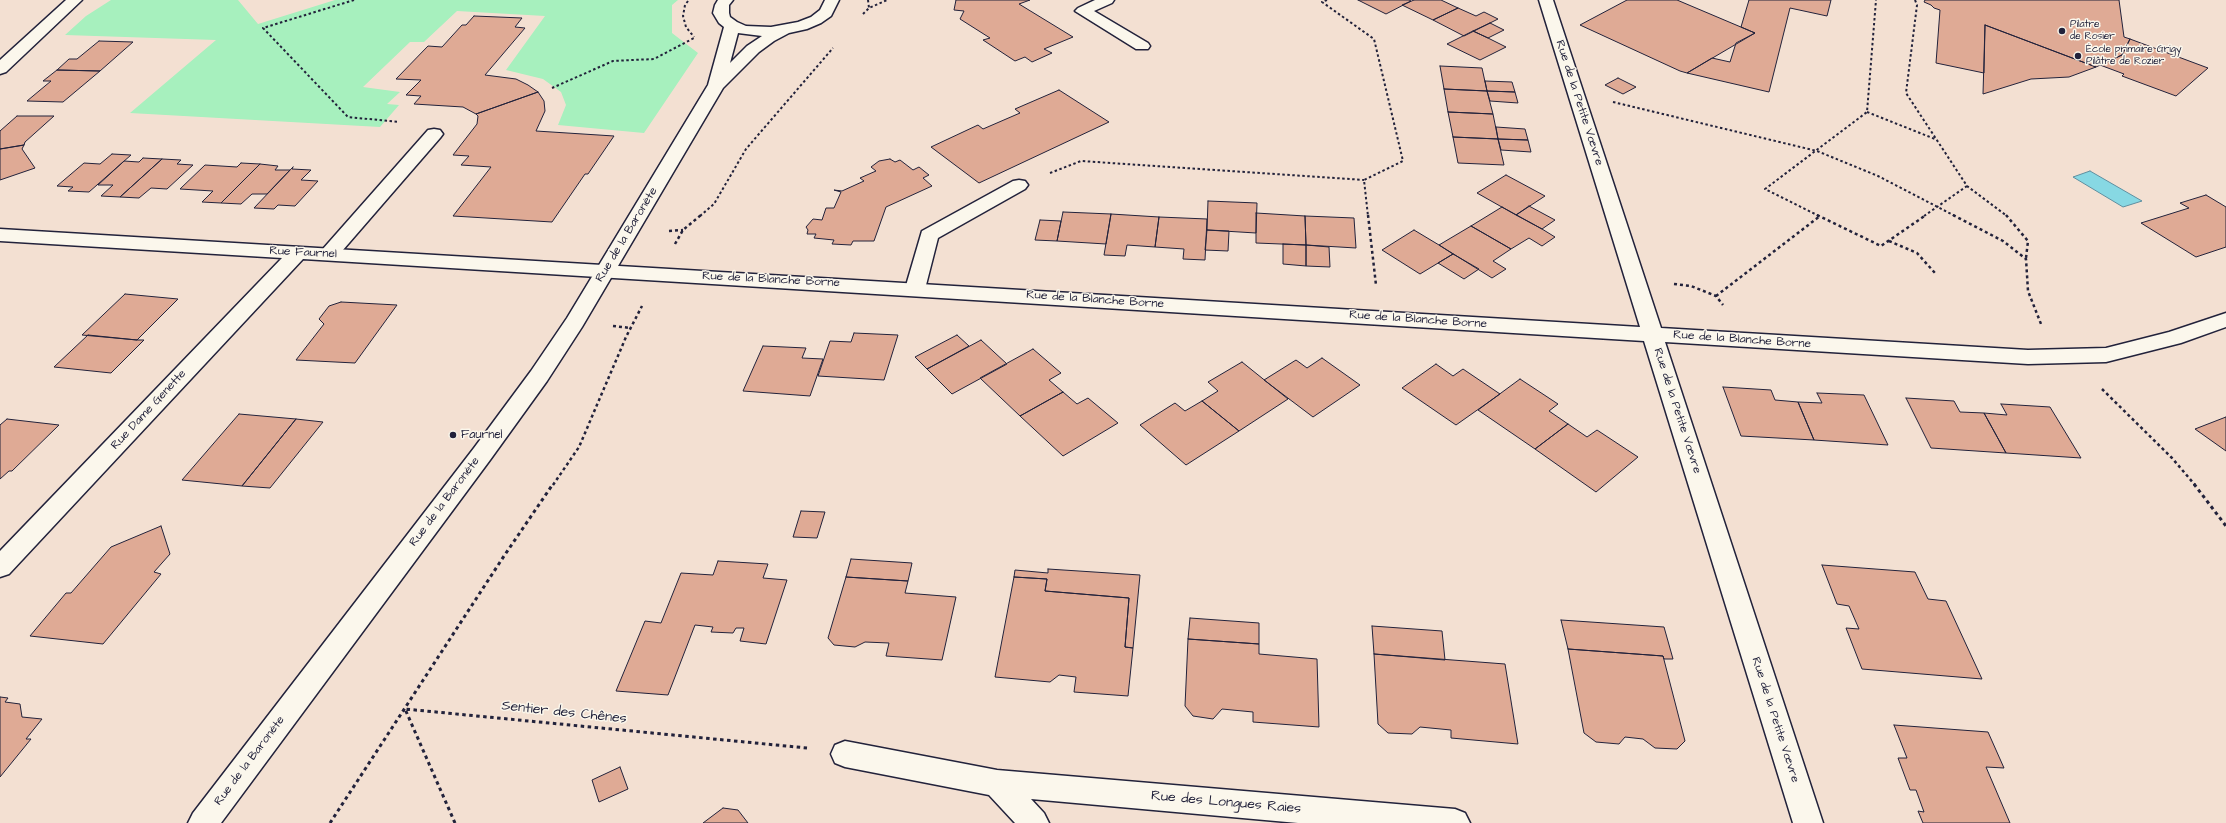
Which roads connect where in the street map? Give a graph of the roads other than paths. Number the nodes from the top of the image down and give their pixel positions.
1 (75, 0) edge
2 (726, 0) edge
3 (832, 0) edge
4 (1107, 0) edge
5 (1546, 0) edge
6 (732, 25) junction
7 (786, 30) junction
8 (1142, 46) dead end
9 (0, 70) edge
10 (716, 85) junction
11 (434, 134) road end
12 (1019, 185) road end
13 (0, 235) edge
14 (298, 253) junction
15 (329, 254) junction
16 (606, 270) junction
17 (915, 290) junction
18 (2226, 320) edge
19 (1653, 335) junction
20 (0, 567) edge
21 (845, 754) road end
22 (997, 783) junction
23 (203, 823) edge
24 (1034, 823) edge
25 (1455, 823) edge
26 (1808, 823) edge

1 - 9 street
2 - 6 street
3 - 7 street
4 - 8 street
5 - 19 street, Rue de la Petite Vœvre
6 - 7 street
6 - 10 street, Rue de la Baronète
7 - 10 street, Rue de la Baronète
10 - 16 street, Rue de la Baronète
11 - 15 street
12 - 17 street
13 - 14 street, Rue Faurnel
14 - 15 street, Rue Faurnel
14 - 20 street, Rue Dame Genette
15 - 16 street, Rue Faurnel
16 - 17 street, Rue de la Blanche Borne
16 - 23 street, Rue de la Baronète
17 - 19 street, Rue de la Blanche Borne
18 - 19 street, Rue de la Blanche Borne
19 - 26 street, Rue de la Petite Vœvre
21 - 22 street, Rue des Longues Raies
22 - 24 street
22 - 25 street, Rue des Longues Raies

